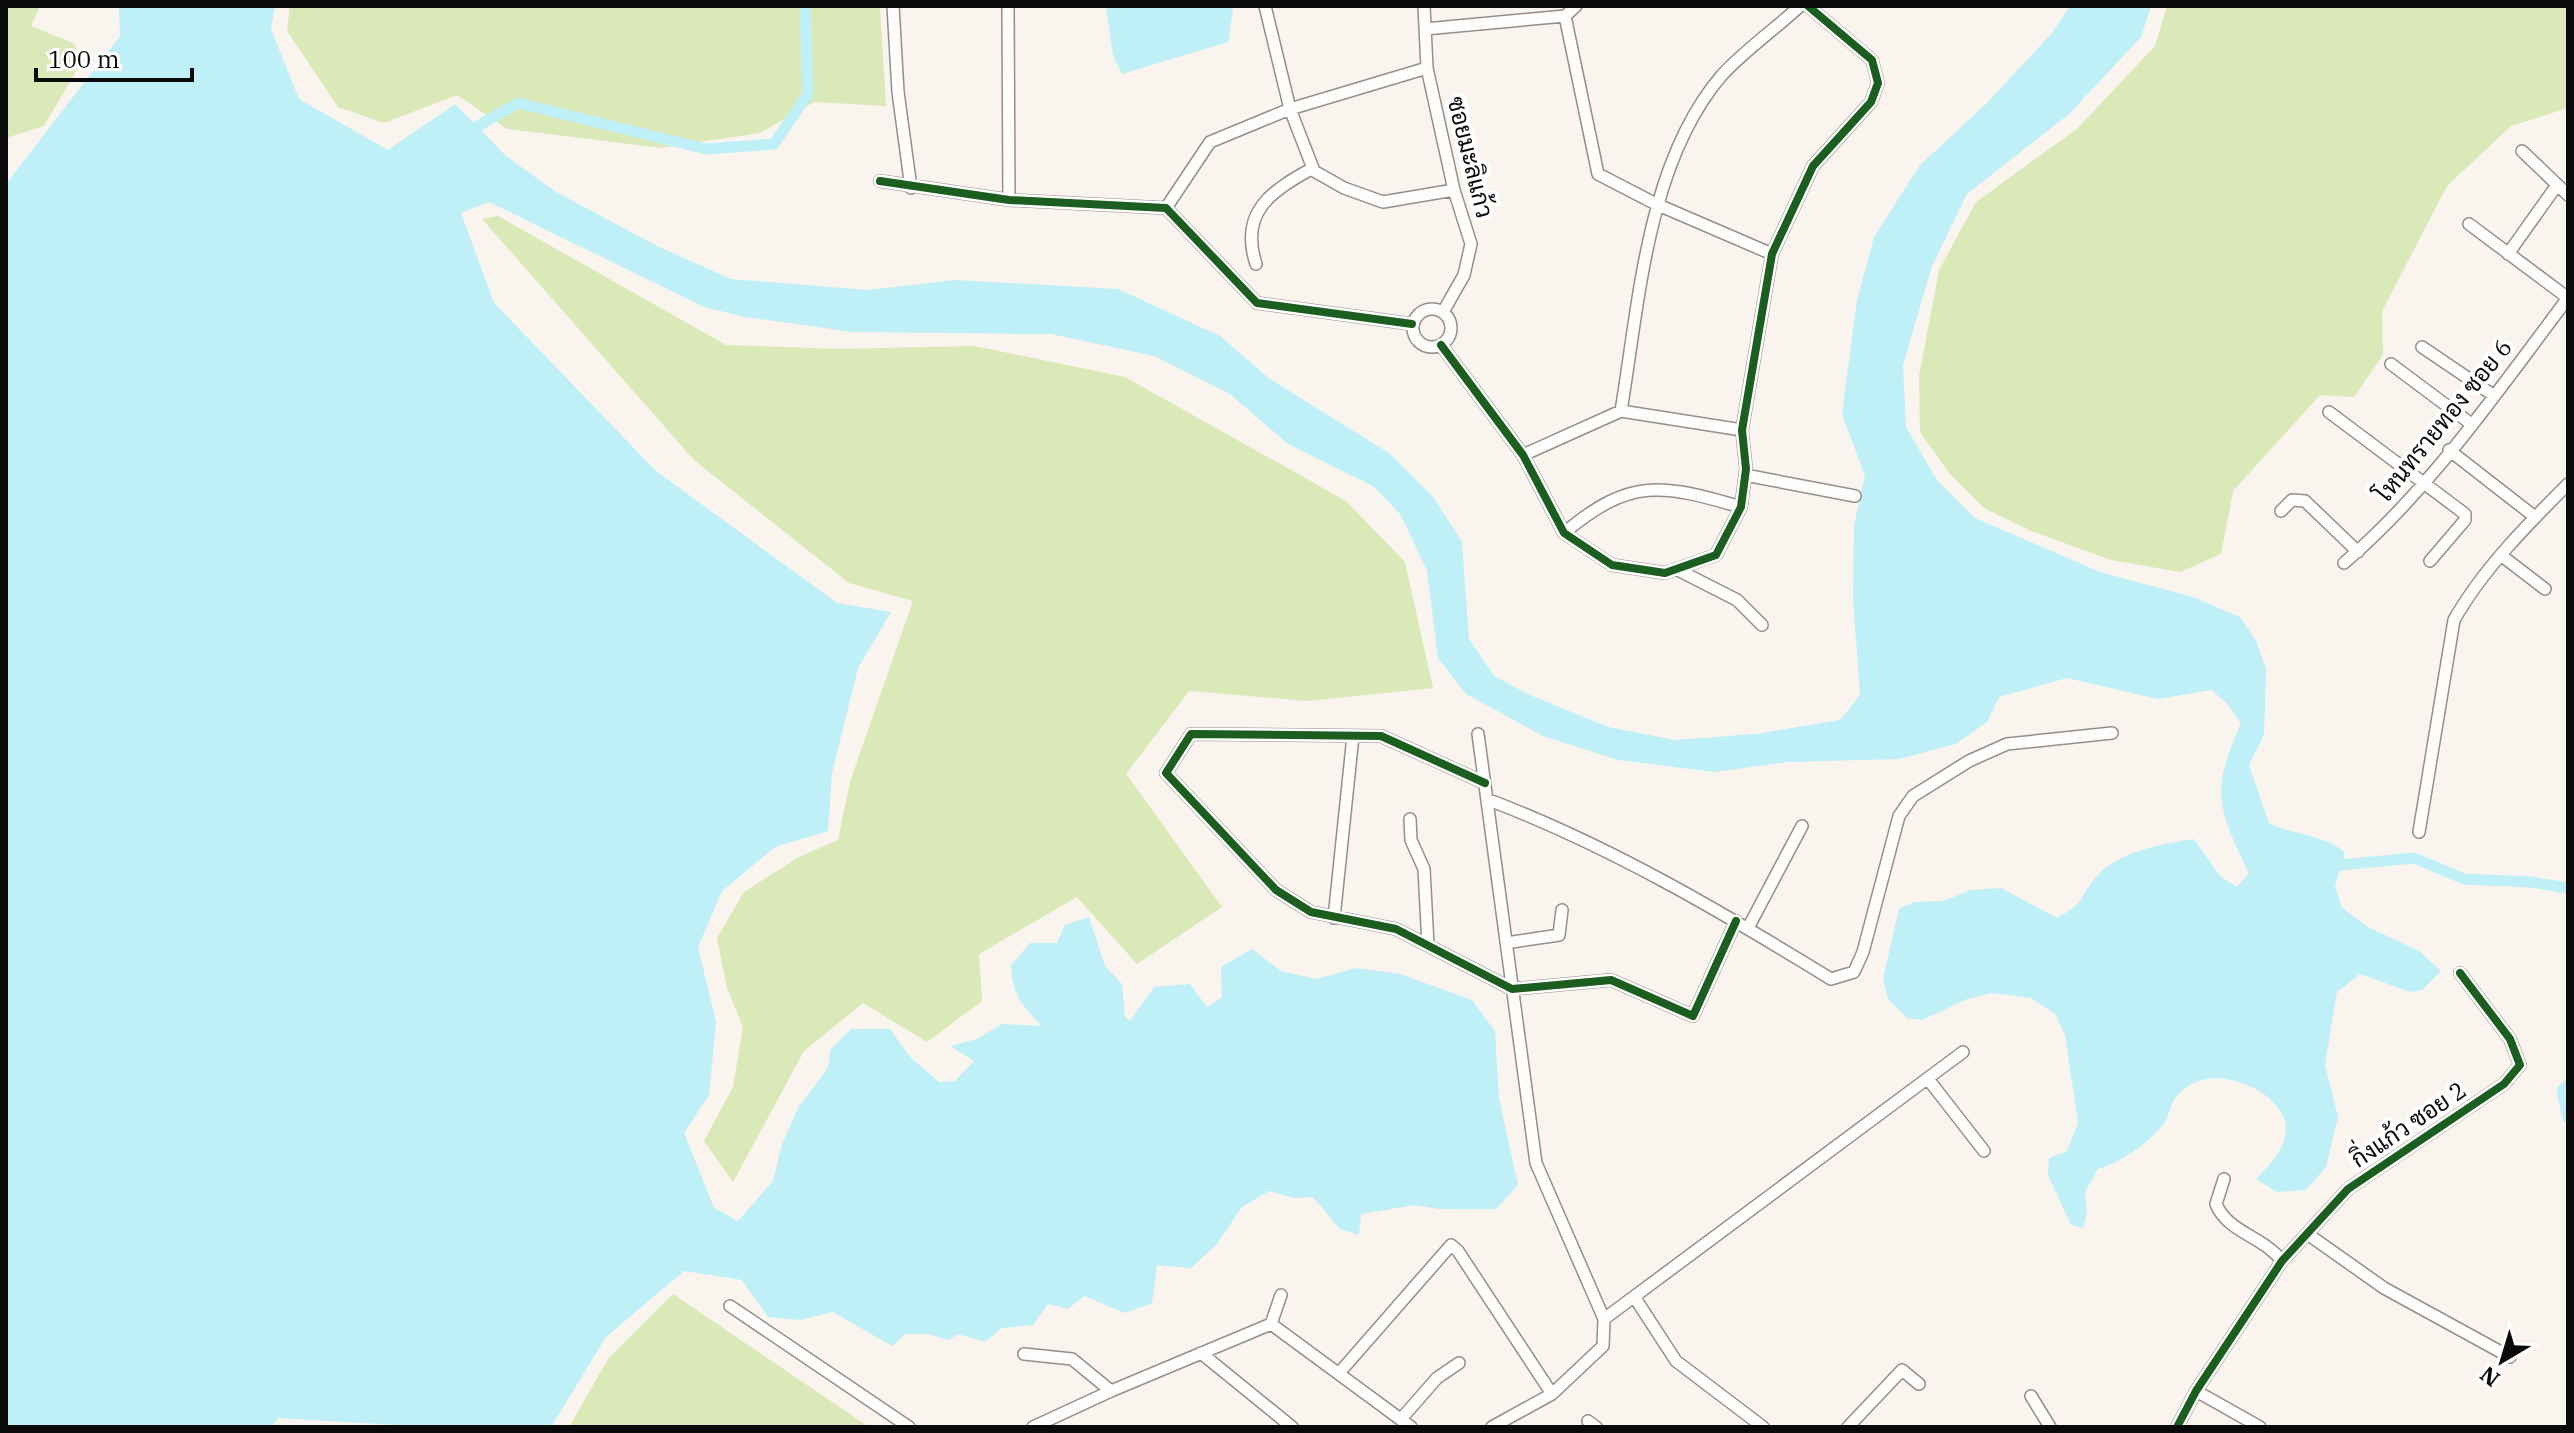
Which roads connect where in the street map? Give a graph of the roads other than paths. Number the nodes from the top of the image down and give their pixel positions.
1 (893, 6) edge
2 (1008, 6) edge
3 (1265, 6) edge
4 (1424, 6) edge
5 (1576, 6) edge
6 (1800, 6) edge
7 (1808, 6) edge
8 (1565, 16) junction
9 (1425, 29) junction
10 (1427, 68) junction
11 (1290, 109) junction
12 (2522, 151) dead end
13 (1313, 168) junction
14 (880, 181) dead end
15 (2557, 185) junction
16 (911, 188) junction
17 (1454, 190) junction
18 (2568, 195) edge
19 (1009, 200) junction
20 (1656, 204) junction
21 (1166, 208) junction
22 (2469, 224) dead end
23 (1772, 254) junction
24 (2508, 254) junction
25 (1256, 264) dead end
26 (2568, 298) edge
27 (1443, 312) junction
28 (1412, 324) junction
29 (1441, 345) junction
30 (2422, 347) dead end
31 (2391, 364) dead end
32 (2493, 395) junction
33 (1621, 411) junction
34 (2329, 412) dead end
35 (2470, 423) junction
36 (1742, 430) junction
37 (2449, 450) junction
38 (1523, 455) junction
39 (1745, 475) junction
40 (2423, 482) junction
41 (2568, 484) edge
42 (1855, 496) dead end
43 (1741, 507) junction
44 (2281, 511) dead end
45 (2535, 517) junction
46 (1564, 533) junction
47 (2358, 552) junction
48 (2502, 556) junction
49 (2430, 561) dead end
50 (2344, 563) dead end
51 (1676, 569) junction
52 (2545, 589) dead end
53 (1762, 625) dead end
54 (2112, 733) dead end
55 (1478, 734) dead end
56 (1353, 736) junction
57 (1485, 783) junction
58 (1489, 800) junction
59 (1410, 819) dead end
60 (1802, 826) dead end
61 (2419, 832) dead end
62 (1562, 910) dead end
63 (1334, 918) junction
64 (1736, 921) junction
65 (1748, 928) junction
66 (1506, 943) junction
67 (1428, 945) junction
68 (2460, 973) dead end
69 (1512, 989) junction
70 (1963, 1052) dead end
71 (1928, 1079) junction
72 (1984, 1151) dead end
73 (2224, 1179) dead end
74 (2309, 1235) junction
75 (2282, 1261) junction
76 (1281, 1295) dead end
77 (1635, 1298) junction
78 (730, 1306) dead end
79 (1604, 1319) junction
80 (1271, 1324) junction
81 (1201, 1353) junction
82 (1024, 1354) dead end
83 (2510, 1357) dead end
84 (1459, 1363) dead end
85 (1340, 1372) junction
86 (1919, 1384) dead end
87 (1111, 1391) junction
88 (2196, 1391) junction
89 (1552, 1394) junction
90 (2031, 1396) dead end
91 (1401, 1423) edge
92 (2044, 1426) edge
93 (2181, 1426) edge
94 (909, 1427) edge
95 (1033, 1427) edge
96 (1292, 1427) edge
97 (1492, 1427) edge
98 (1763, 1427) edge
99 (1848, 1427) edge
100 (2260, 1427) edge

1 - 16 street
2 - 19 street
3 - 11 street
4 - 9 street, ซอยมะลิแก้ว
5 - 8 street
6 - 20 street
7 - 23 street
8 - 9 street
8 - 20 street
9 - 10 street, ซอยมะลิแก้ว
10 - 11 street
10 - 17 street, ซอยมะลิแก้ว
11 - 13 street
11 - 21 street
12 - 15 street
13 - 17 street
13 - 25 street
14 - 16 street
15 - 18 street
15 - 24 street
16 - 19 street
17 - 27 street, ซอยมะลิแก้ว
19 - 21 street
20 - 23 street
20 - 33 street
21 - 28 street
22 - 24 street
23 - 36 street
24 - 26 street
26 - 32 street, โหนทรายทอง ซอย 6
27 - 28 street
27 - 29 street
28 - 29 street
29 - 38 street
30 - 32 street
31 - 35 street
32 - 35 street, โหนทรายทอง ซอย 6
33 - 36 street
33 - 38 street
34 - 40 street
35 - 37 street, โหนทรายทอง ซอย 6
36 - 39 street
37 - 40 street, โหนทรายทอง ซอย 6
37 - 45 street
38 - 46 street
39 - 42 street
39 - 43 street
40 - 47 street, โหนทรายทอง ซอย 6
40 - 49 street
41 - 45 street
43 - 46 street
43 - 51 street
44 - 47 street
45 - 48 street
46 - 51 street
47 - 50 street, โหนทรายทอง ซอย 6
48 - 52 street
48 - 61 street
51 - 53 street
54 - 65 street
55 - 57 street
56 - 57 street
56 - 63 street
56 - 63 street
57 - 58 street
58 - 64 street
58 - 66 street
59 - 67 street
60 - 65 street
62 - 66 street
63 - 67 street
64 - 65 street
64 - 69 street
66 - 69 street
67 - 69 street
68 - 74 street, กิ่งแก้ว ซอย 2
69 - 79 street
70 - 71 street
71 - 72 street
71 - 77 street
73 - 75 street
74 - 75 street, กิ่งแก้ว ซอย 2
74 - 83 street
75 - 88 street, กิ่งแก้ว ซอย 2
76 - 80 street
77 - 79 street
77 - 98 street
78 - 94 street
79 - 89 street
80 - 81 street
80 - 85 street
81 - 87 street
81 - 96 street
82 - 87 street
84 - 91 street
85 - 89 street
85 - 91 street
86 - 99 street
87 - 95 street
88 - 93 street, กิ่งแก้ว ซอย 2
88 - 100 street
89 - 97 street
90 - 92 street

